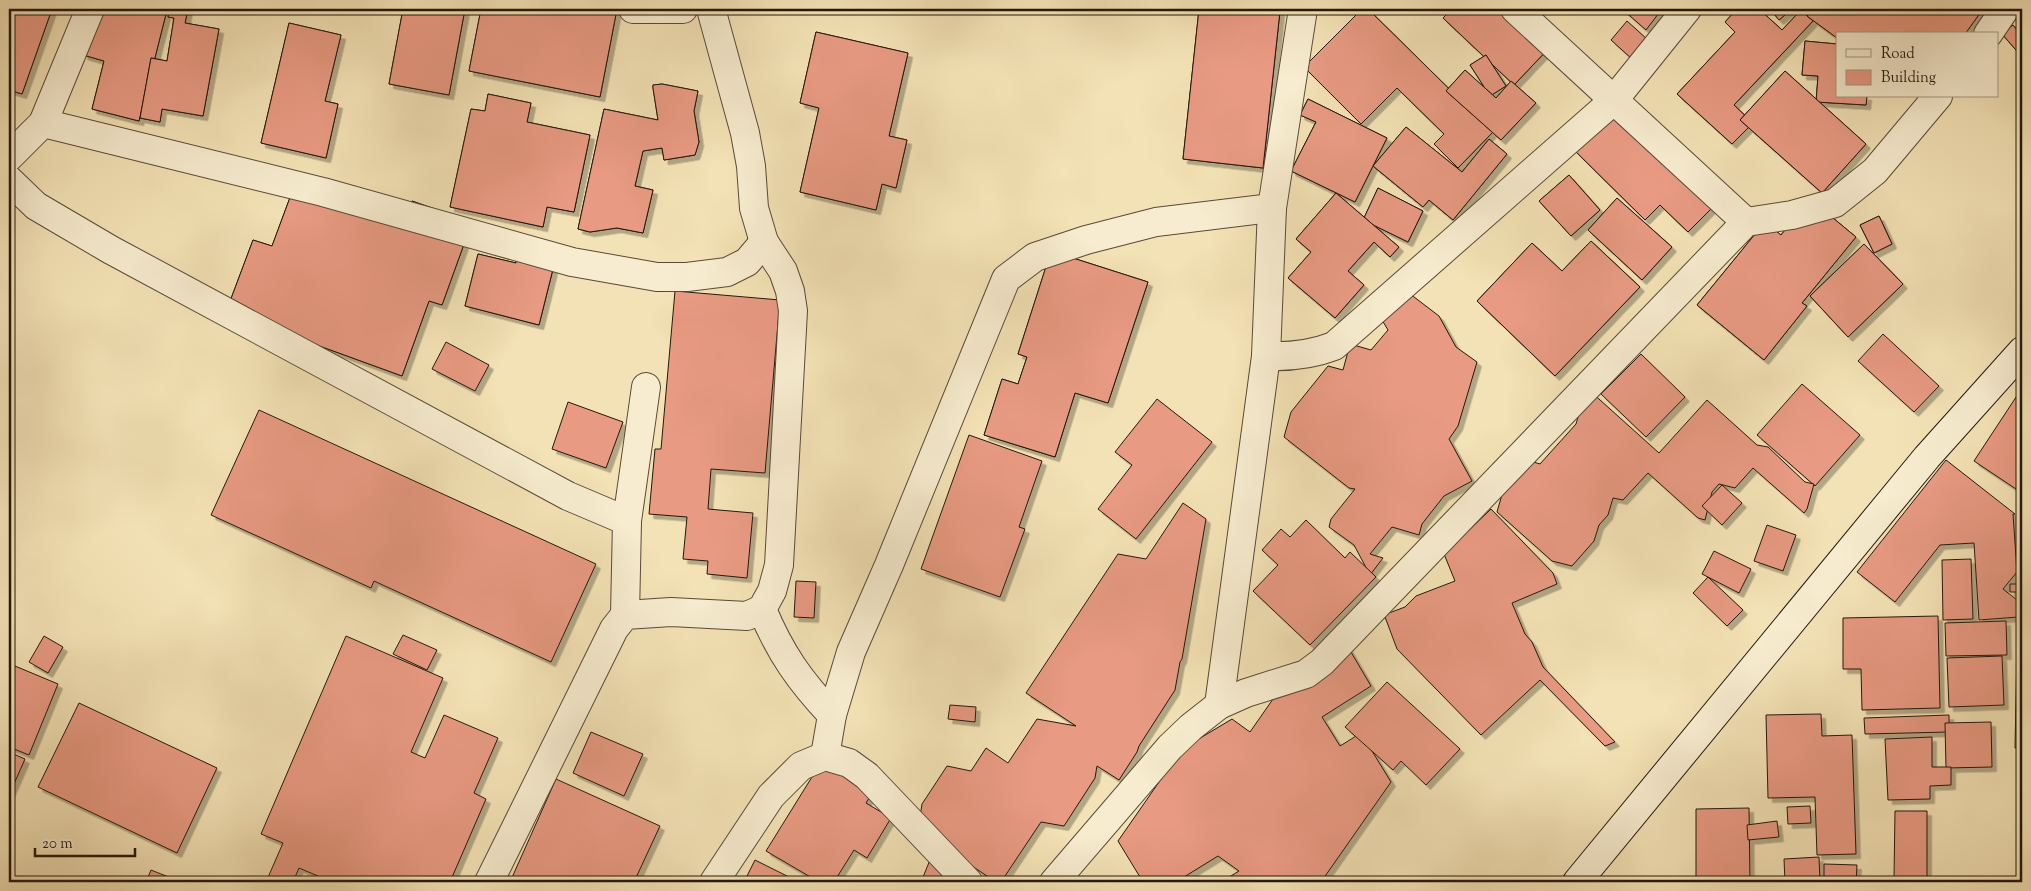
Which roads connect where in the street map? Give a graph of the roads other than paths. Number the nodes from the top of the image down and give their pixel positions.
1 (90, 9) edge
2 (633, 9) edge
3 (683, 9) edge
4 (711, 9) edge
5 (1303, 9) edge
6 (1515, 9) edge
7 (1687, 9) edge
8 (2005, 9) edge
9 (1989, 32) edge
10 (1936, 98) edge
11 (1613, 101) junction
12 (43, 123) junction
13 (9, 157) edge
14 (9, 180) edge
15 (1272, 208) junction
16 (1746, 222) junction
17 (764, 242) junction
18 (2022, 351) edge
19 (1266, 356) junction
20 (646, 387) dead end
21 (627, 521) junction
22 (762, 609) junction
23 (625, 615) junction
24 (1219, 705) junction
25 (832, 715) junction
26 (825, 756) junction
27 (490, 882) edge
28 (714, 882) edge
29 (968, 882) edge
30 (1054, 882) edge
31 (1577, 882) edge

1 - 12 street
2 - 3 street
4 - 17 street
5 - 15 street
6 - 11 street
7 - 11 street
8 - 9 street
10 - 16 street
11 - 16 street
11 - 19 street
12 - 13 street
12 - 17 street
14 - 21 street
15 - 19 street
15 - 25 street
16 - 24 street
17 - 22 street
18 - 31 street
19 - 24 street
20 - 21 street
21 - 23 street
22 - 23 street
22 - 25 street
23 - 27 street
24 - 30 street
25 - 26 street
26 - 28 street
26 - 29 street

